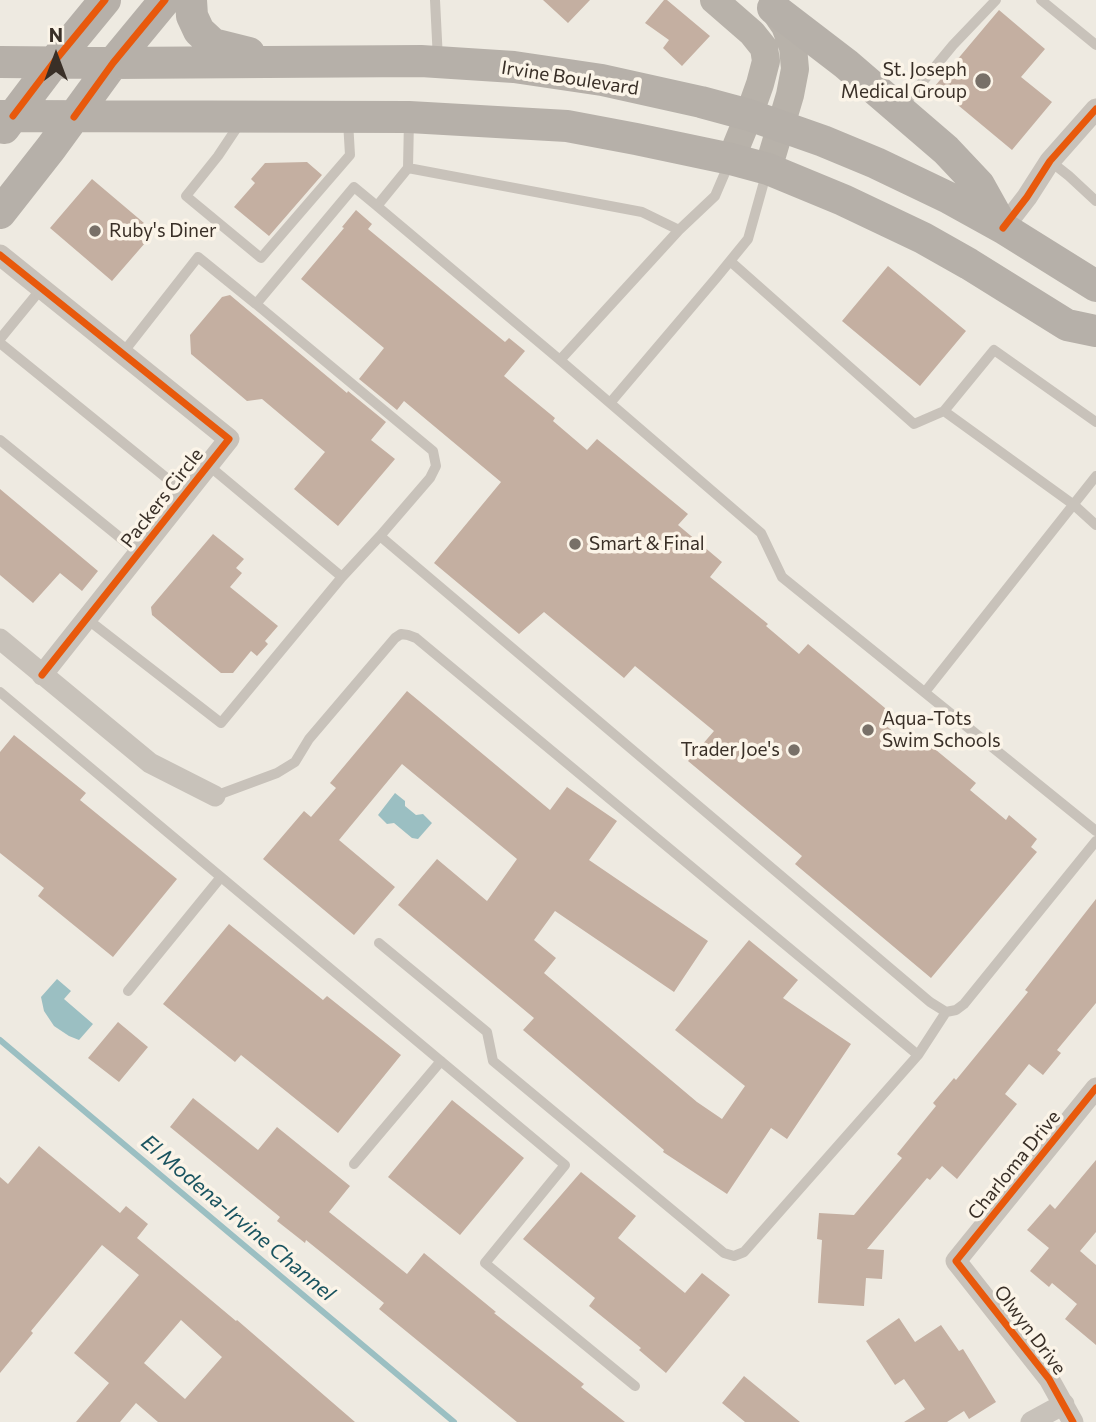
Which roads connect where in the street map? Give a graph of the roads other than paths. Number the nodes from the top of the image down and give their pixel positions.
1 (104, 0) edge
2 (165, 0) edge
3 (191, 0) edge
4 (435, 0) edge
5 (714, 0) edge
6 (996, 0) edge
7 (1041, 0) edge
8 (767, 3) edge
9 (1096, 45) edge
10 (281, 61) junction
11 (0, 62) edge
12 (54, 62) junction
13 (438, 62) junction
14 (113, 63) junction
15 (1096, 109) edge
16 (900, 110) junction
17 (749, 115) junction
18 (74, 117) junction
19 (244, 117) junction
20 (409, 117) junction
21 (347, 118) junction
22 (4, 122) edge
23 (781, 126) junction
24 (731, 159) junction
25 (1050, 162) junction
26 (408, 168) junction
27 (768, 169) junction
28 (1096, 201) edge
29 (377, 206) junction
30 (0, 213) edge
31 (1003, 228) junction
32 (679, 230) junction
33 (0, 255) edge
34 (730, 261) junction
35 (1096, 286) edge
36 (41, 289) junction
37 (256, 304) junction
38 (1096, 331) edge
39 (0, 341) edge
40 (122, 354) junction
41 (560, 360) junction
42 (610, 403) junction
43 (944, 411) junction
44 (1096, 422) edge
45 (0, 440) edge
46 (208, 465) junction
47 (1096, 476) edge
48 (185, 493) junction
49 (1074, 505) junction
50 (1096, 525) edge
51 (380, 536) junction
52 (139, 553) junction
53 (342, 577) junction
54 (87, 619) junction
55 (0, 639) edge
56 (42, 675) junction
57 (925, 692) junction
58 (0, 693) edge
59 (215, 796) joint
60 (1096, 831) edge
61 (1096, 841) edge
62 (221, 877) junction
63 (379, 943) dead end
64 (128, 991) dead end
65 (946, 1012) junction
66 (918, 1055) junction
67 (441, 1061) junction
68 (1096, 1088) edge
69 (354, 1164) dead end
70 (956, 1261) joint
71 (635, 1386) dead end
72 (1069, 1413) edge
73 (1031, 1422) edge

1 - 12 main road
2 - 14 main road
3 - 10 main road
4 - 13 lane
5 - 17 main road
6 - 16 lane
7 - 9 lane
8 - 16 main road
8 - 23 main road
10 - 13 main road, Irvine Boulevard
10 - 14 main road, Irvine Boulevard
11 - 12 main road, Irvine Boulevard
12 - 14 main road, Irvine Boulevard
12 - 22 main road
13 - 17 main road, Irvine Boulevard
14 - 18 main road
15 - 25 street
16 - 31 main road
17 - 23 main road, Irvine Boulevard
17 - 24 main road
18 - 19 main road
18 - 22 main road
18 - 30 main road
19 - 21 main road
19 - 21 lane
20 - 21 main road
20 - 24 main road
20 - 26 lane
23 - 27 main road
23 - 31 main road, Irvine Boulevard
24 - 27 main road
24 - 32 lane
25 - 28 lane
25 - 31 street
26 - 29 lane
26 - 32 lane
27 - 34 lane
27 - 38 main road
29 - 37 lane
29 - 41 lane
31 - 35 main road, Irvine Boulevard
32 - 41 lane
33 - 36 street, Packers Circle
34 - 42 lane
34 - 43 lane
36 - 39 lane
36 - 40 street, Packers Circle
37 - 40 lane
37 - 51 lane
39 - 48 lane
40 - 46 street, Packers Circle
41 - 42 lane
42 - 57 lane
43 - 44 lane
43 - 49 lane
45 - 52 lane
46 - 48 street, Packers Circle
46 - 53 lane
47 - 49 lane
48 - 52 street, Packers Circle
49 - 50 lane
49 - 57 lane
51 - 53 lane
51 - 65 lane
52 - 54 street, Packers Circle
53 - 54 lane
54 - 56 street, Packers Circle
55 - 56 street
56 - 59 street
57 - 60 lane
58 - 62 lane
59 - 66 lane
61 - 65 lane
62 - 64 lane
62 - 67 lane
63 - 66 lane
65 - 66 lane
67 - 69 lane
67 - 71 lane
68 - 70 street, Charloma Drive
70 - 72 street, Olwyn Drive
72 - 73 street

